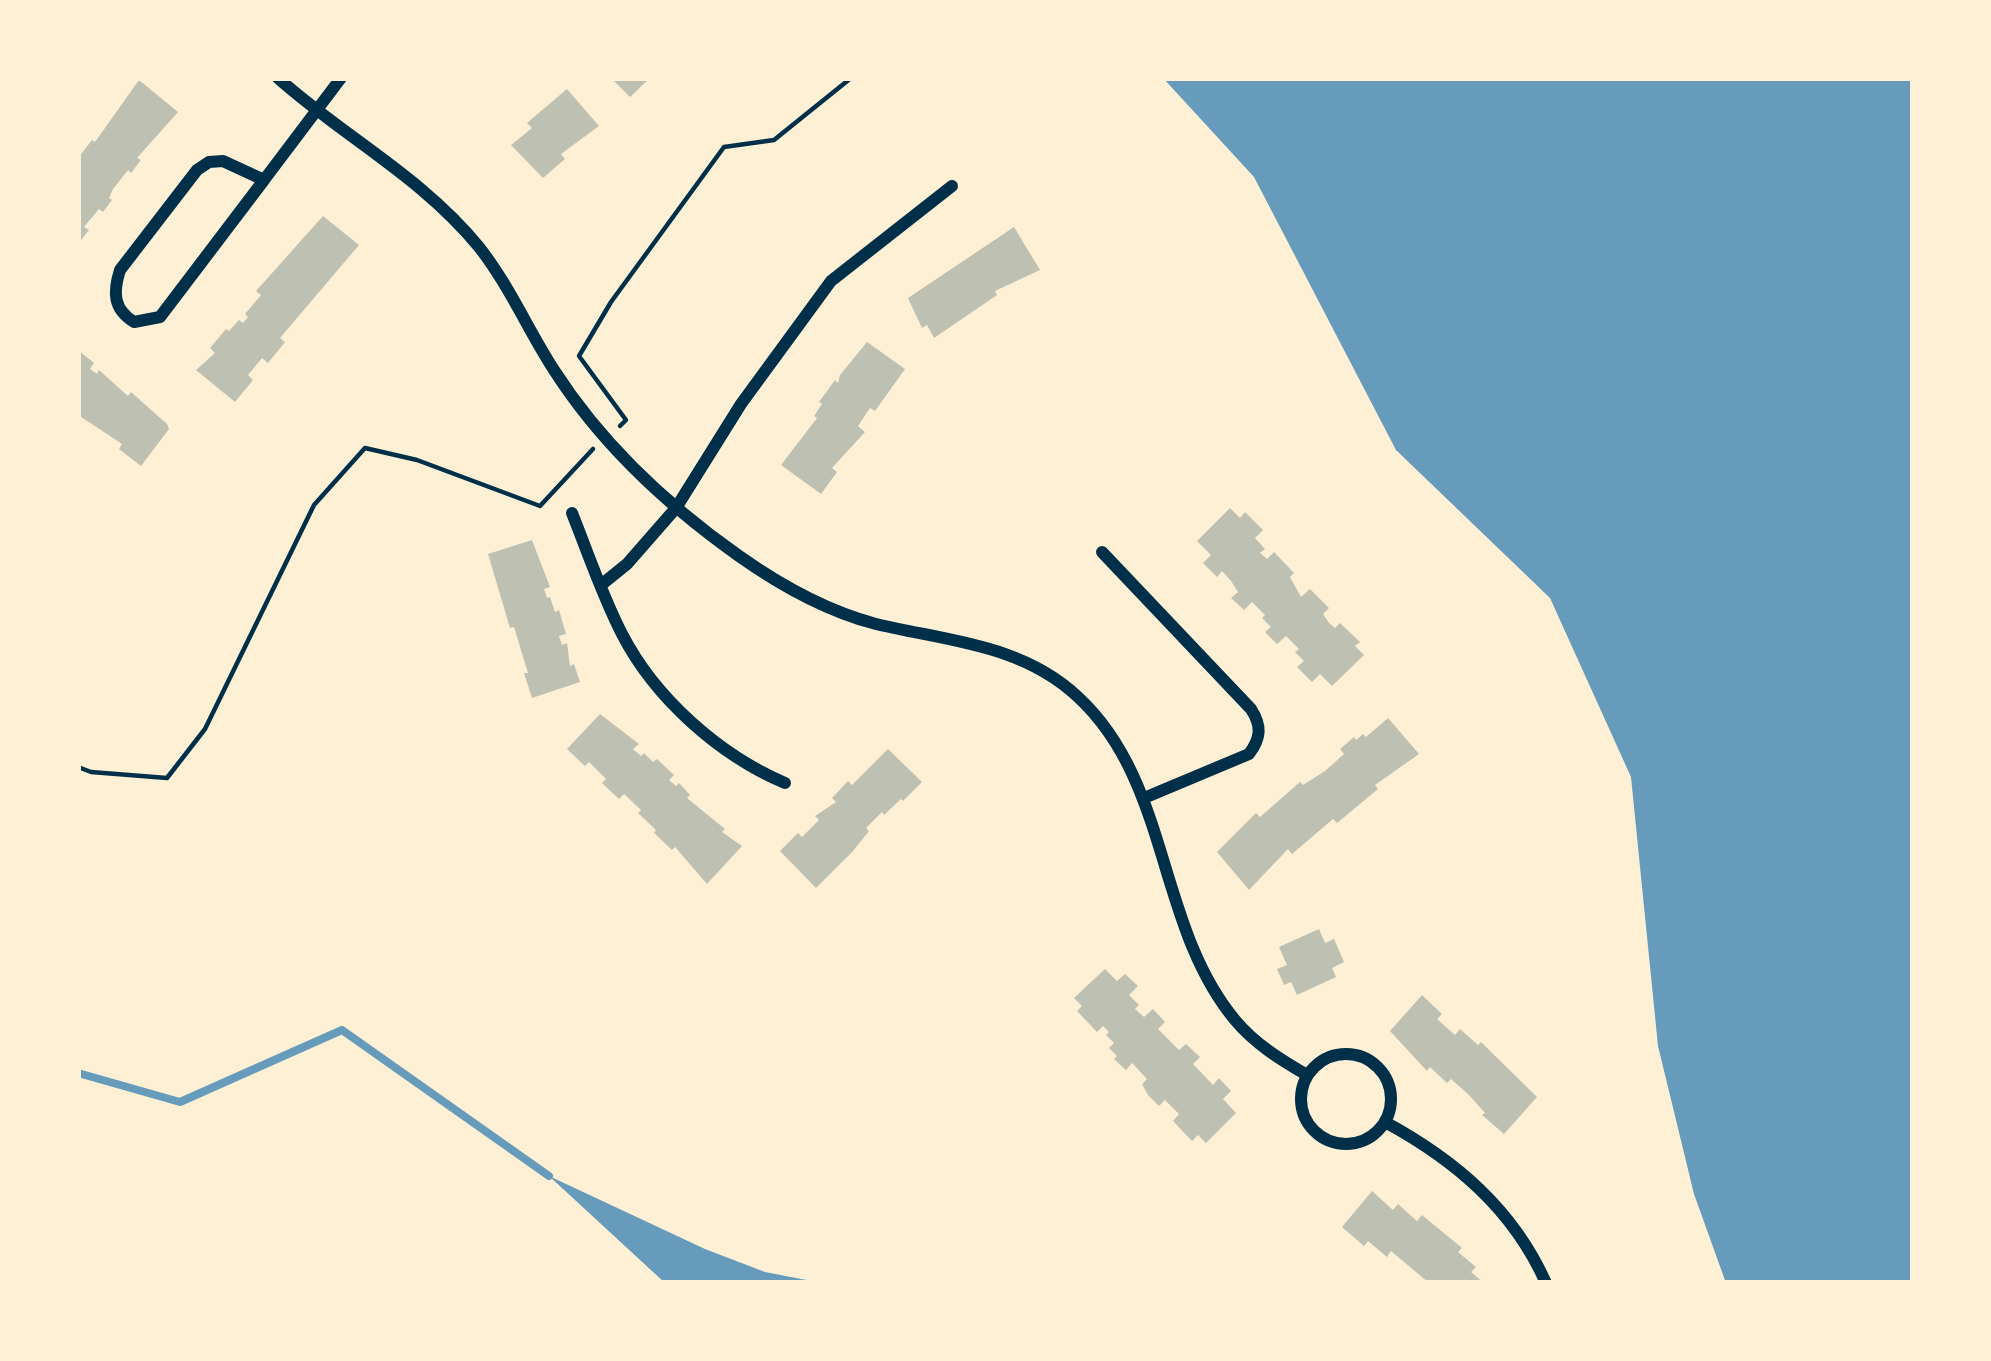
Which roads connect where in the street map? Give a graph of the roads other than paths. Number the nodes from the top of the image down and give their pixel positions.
1 (278, 78) edge
2 (340, 78) edge
3 (315, 111) junction
4 (264, 181) junction
5 (952, 186) dead end
6 (676, 508) junction
7 (572, 512) dead end
8 (1102, 552) dead end
9 (601, 585) junction
10 (784, 783) dead end
11 (1144, 798) junction
12 (1307, 1075) junction
13 (1385, 1122) junction
14 (1546, 1283) edge

1 - 3 street
2 - 3 street
3 - 4 street
3 - 6 street
4 - 4 street
5 - 6 street
6 - 9 street
6 - 11 street
7 - 9 street
8 - 11 street
9 - 10 street
11 - 12 street
12 - 13 street
12 - 13 street
13 - 14 street

